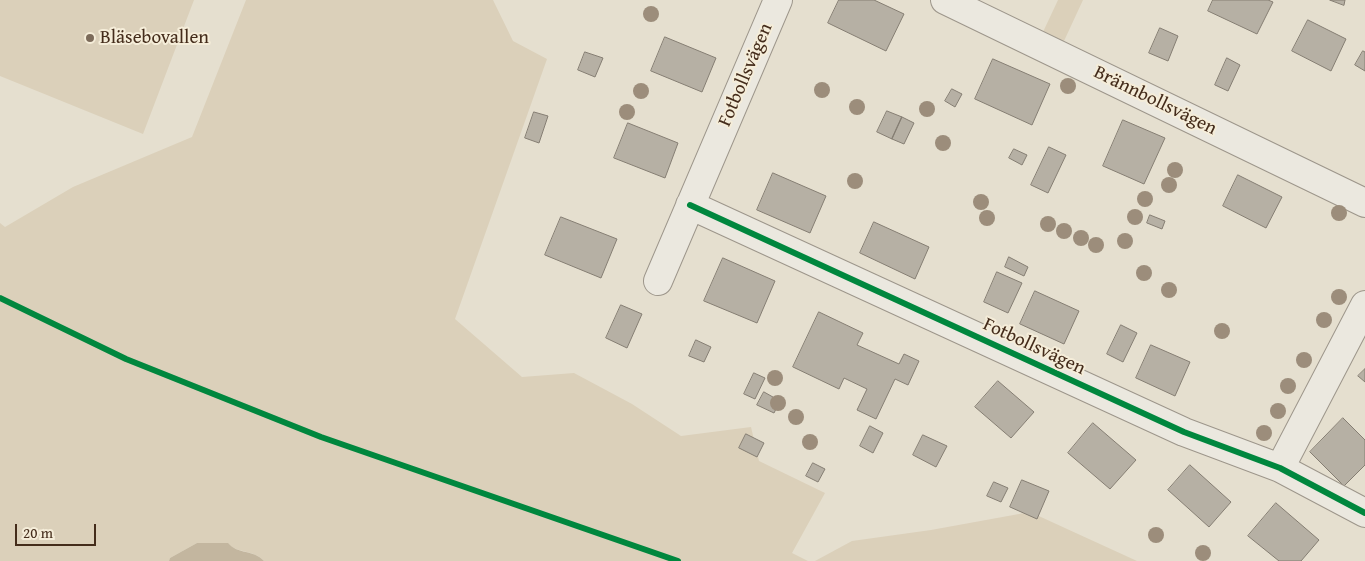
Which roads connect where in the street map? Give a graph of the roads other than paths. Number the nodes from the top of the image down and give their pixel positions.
1 (778, 0) edge
2 (945, 0) edge
3 (1365, 203) edge
4 (690, 205) junction
5 (658, 281) dead end
6 (1365, 305) edge
7 (1280, 468) junction
8 (1365, 513) edge

1 - 4 street, Fotbollsvägen
2 - 3 street, Brännbollsvägen
4 - 5 street, Fotbollsvägen
4 - 7 street, Fotbollsvägen
6 - 7 street
7 - 8 street, Fotbollsvägen

